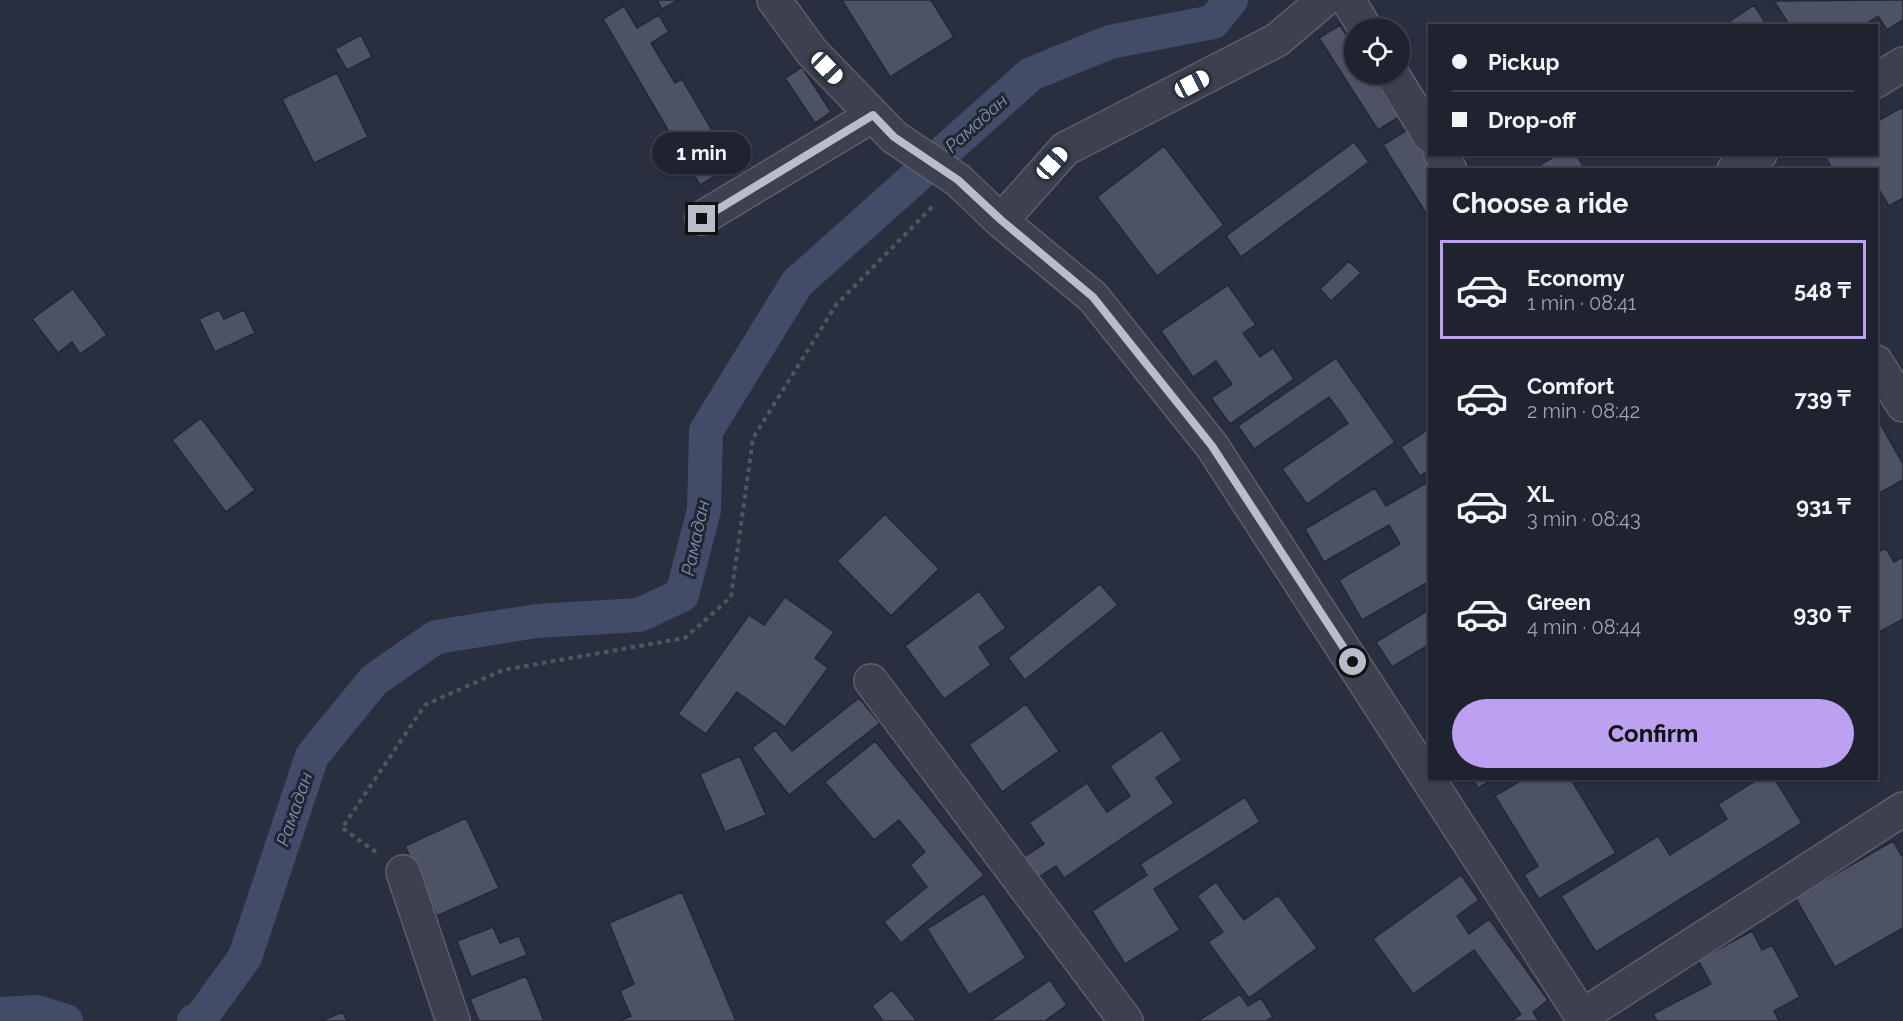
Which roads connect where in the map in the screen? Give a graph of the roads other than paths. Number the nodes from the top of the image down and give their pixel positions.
1 (774, 0) edge
2 (1324, 0) edge
3 (1348, 0) edge
4 (1359, 18) edge
5 (1903, 64) edge
6 (1878, 80) edge
7 (1398, 84) edge
8 (884, 126) junction
9 (1428, 132) edge
10 (702, 219) dead end
11 (1001, 220) junction
12 (1878, 365) edge
13 (1903, 405) edge
14 (871, 681) dead end
15 (1428, 778) edge
16 (1429, 780) edge
17 (1903, 809) edge
18 (403, 872) road end
19 (1584, 1018) edge
20 (453, 1021) edge
21 (1126, 1021) edge

1 - 8 street
2 - 11 street
3 - 4 street
5 - 6 street
7 - 9 street
8 - 10 street
8 - 11 street
11 - 15 street
12 - 13 street
14 - 21 street
16 - 19 street
17 - 19 street
18 - 20 street

